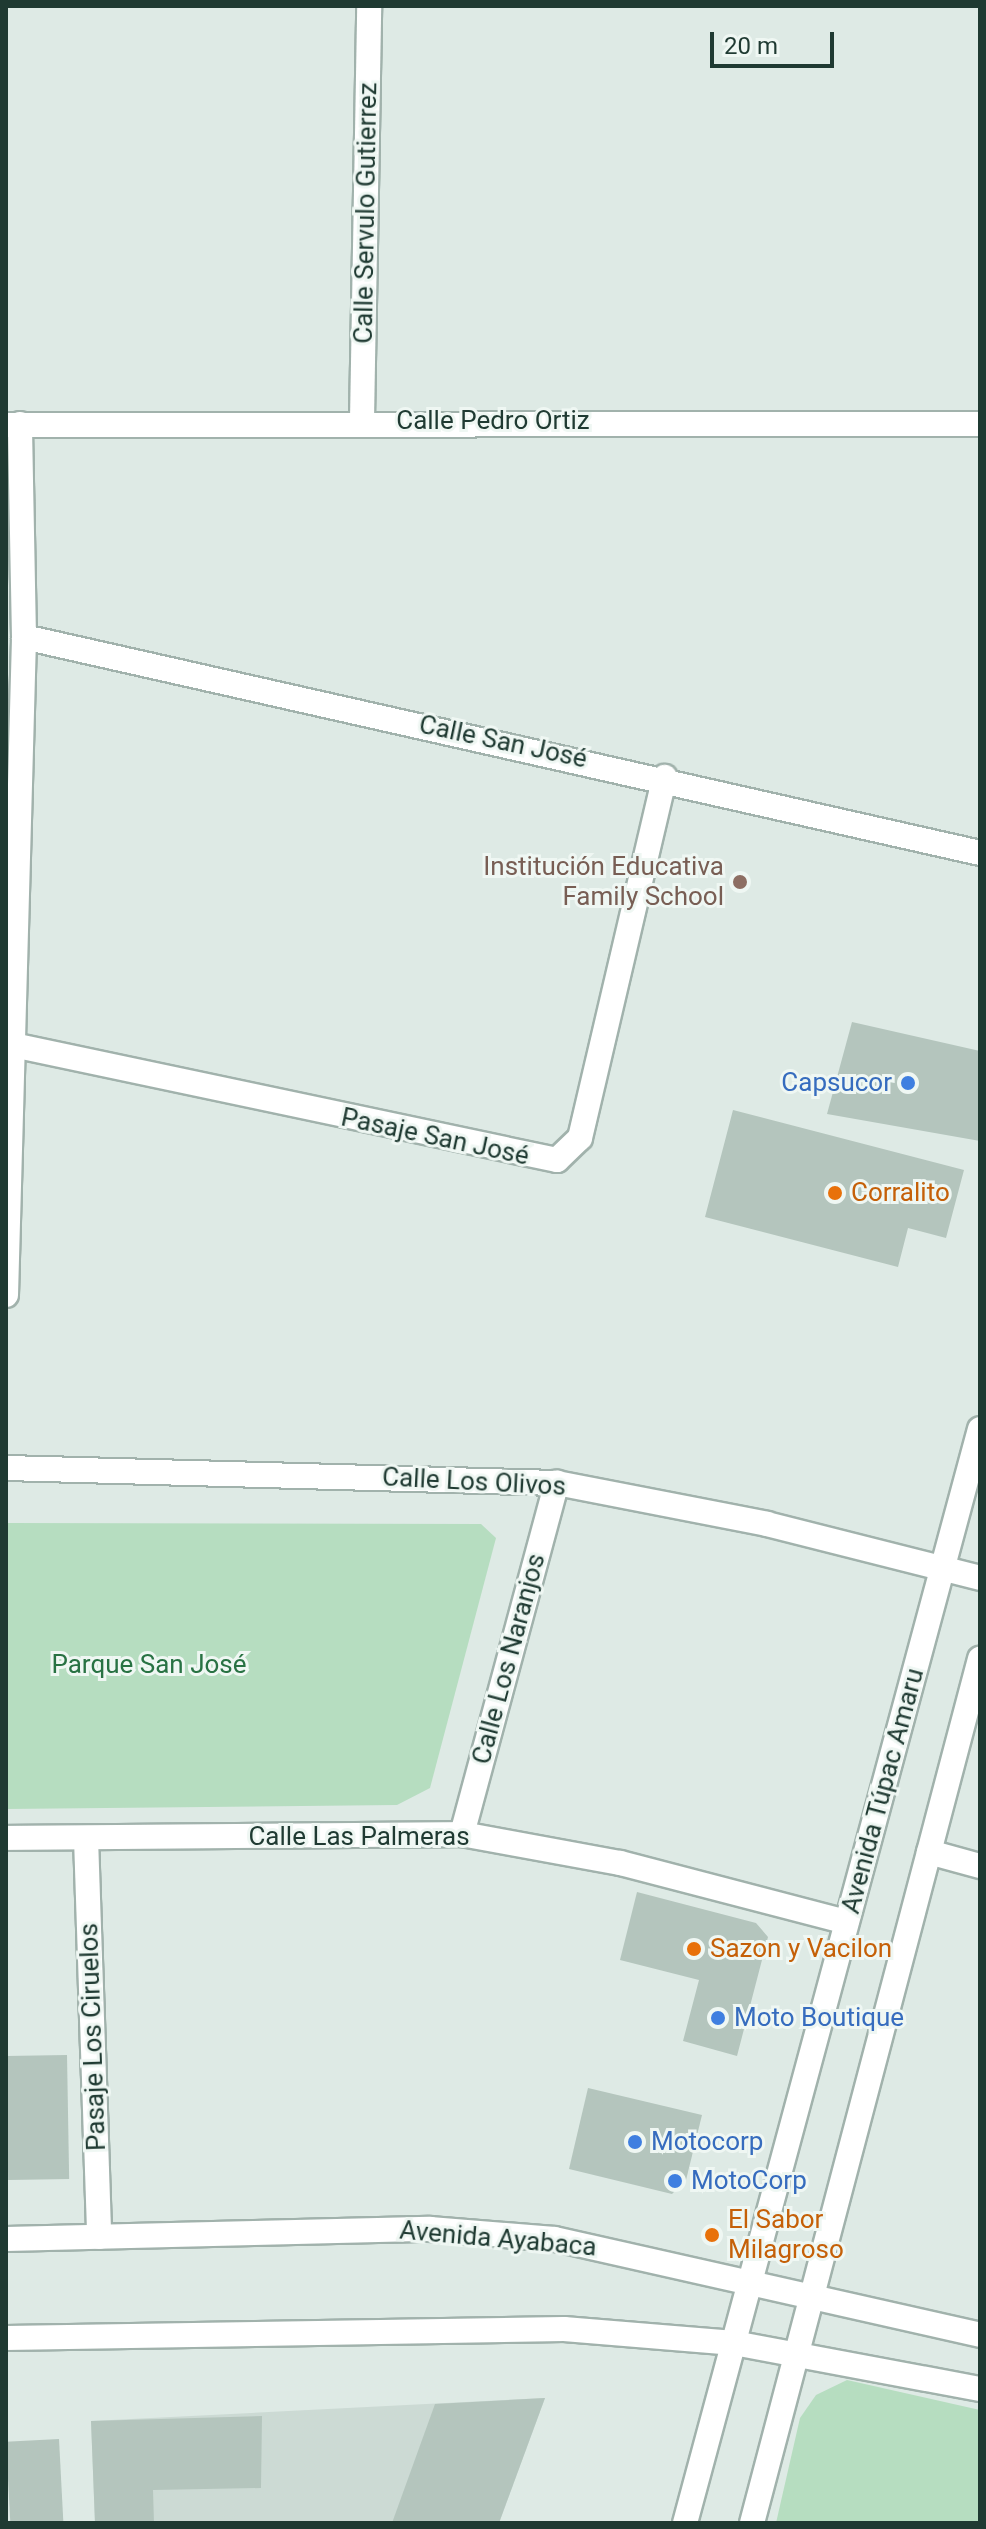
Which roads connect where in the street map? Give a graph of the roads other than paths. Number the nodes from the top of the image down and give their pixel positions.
1 (369, 6) edge
2 (362, 420) junction
3 (13, 424) edge
4 (980, 424) edge
5 (24, 637) junction
6 (665, 777) junction
7 (980, 853) edge
8 (13, 1045) junction
9 (6, 1295) edge
10 (980, 1429) edge
11 (6, 1468) edge
12 (557, 1483) junction
13 (944, 1568) junction
14 (980, 1578) edge
15 (980, 1659) edge
16 (462, 1834) junction
17 (6, 1838) edge
18 (86, 1838) junction
19 (929, 1852) junction
20 (980, 1866) edge
21 (846, 1922) junction
22 (99, 2237) junction
23 (6, 2239) edge
24 (749, 2284) junction
25 (813, 2298) junction
26 (980, 2335) edge
27 (6, 2338) edge
28 (734, 2343) junction
29 (797, 2353) junction
30 (980, 2389) edge
31 (685, 2523) edge
32 (752, 2523) edge

1 - 2 street, Calle Servulo Gutierrez
2 - 3 street, Calle Pedro Ortiz
2 - 4 street, Calle Pedro Ortiz
3 - 5 street
5 - 6 street, Calle San José
5 - 8 street
6 - 7 street, Calle San José
6 - 8 street, Pasaje San José
8 - 9 street
10 - 13 street, Avenida Túpac Amaru
11 - 12 street, Calle Los Olivos
12 - 13 street, Calle Los Olivos
12 - 16 street, Calle Los Naranjos
13 - 14 street, Calle Los Olivos
13 - 21 street, Avenida Túpac Amaru
15 - 19 street
16 - 18 street, Calle Las Palmeras
16 - 21 street, Calle Las Palmeras
17 - 18 street, Calle Las Palmeras
18 - 22 street, Pasaje Los Ciruelos
19 - 20 street
19 - 25 street
21 - 24 street, Avenida Túpac Amaru
22 - 23 street, Avenida Ayabaca
22 - 24 street, Avenida Ayabaca
24 - 25 street, Avenida Ayabaca
24 - 28 street, Avenida Túpac Amaru
25 - 26 street, Avenida Ayabaca
25 - 29 street
27 - 28 street
28 - 29 street
28 - 31 street, Avenida Túpac Amaru
29 - 30 street
29 - 32 street

